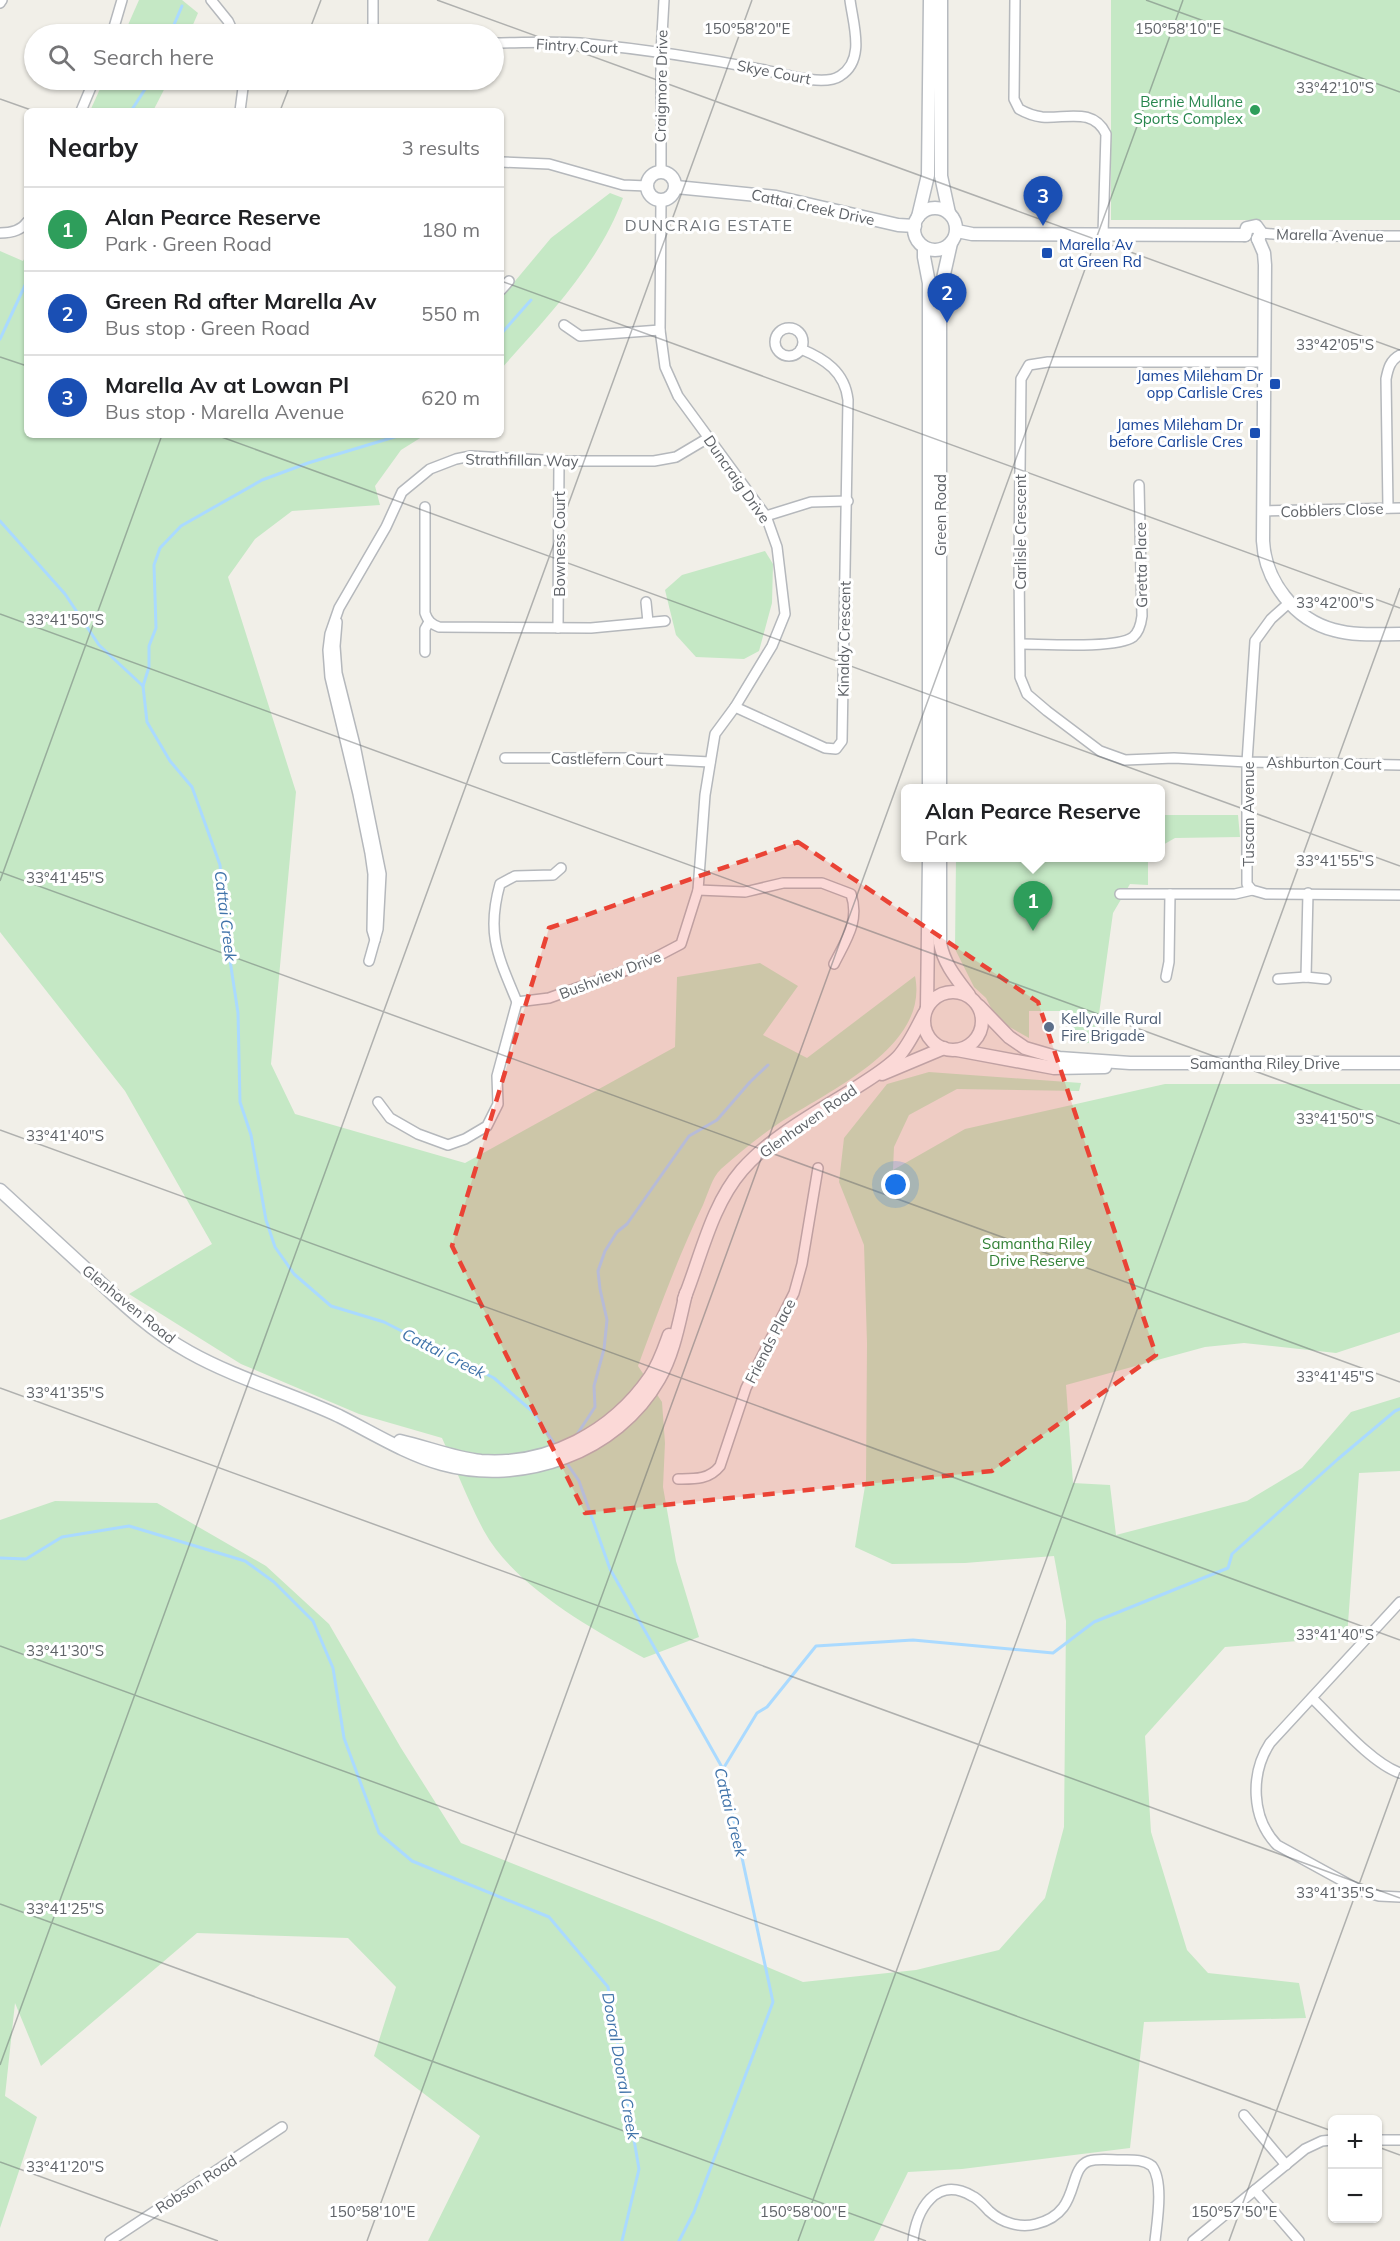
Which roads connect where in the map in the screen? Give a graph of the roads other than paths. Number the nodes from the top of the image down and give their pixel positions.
1 (122, 0) edge
2 (211, 0) edge
3 (373, 0) edge
4 (664, 0) edge
5 (850, 0) edge
6 (930, 0) edge
7 (940, 0) edge
8 (1015, 0) edge
9 (115, 24) edge
10 (229, 24) edge
11 (373, 24) edge
12 (504, 43) edge
13 (661, 53) junction
14 (90, 90) edge
15 (243, 90) edge
16 (82, 108) edge
17 (240, 108) edge
18 (504, 162) edge
19 (661, 172) junction
20 (647, 186) junction
21 (676, 188) junction
22 (661, 201) junction
23 (949, 213) junction
24 (916, 222) junction
25 (24, 226) edge
26 (957, 231) junction
27 (0, 233) edge
28 (1103, 234) junction
29 (1259, 236) junction
30 (1400, 236) edge
31 (951, 243) junction
32 (924, 247) junction
33 (509, 281) dead end
34 (504, 287) edge
35 (564, 325) dead end
36 (660, 330) junction
37 (801, 349) dead end
38 (1400, 356) edge
39 (1264, 362) junction
40 (708, 438) junction
41 (559, 461) junction
42 (1139, 485) dead end
43 (848, 501) junction
44 (425, 507) dead end
45 (1388, 508) junction
46 (1400, 508) edge
47 (1264, 512) junction
48 (766, 516) junction
49 (646, 602) dead end
50 (1290, 602) junction
51 (665, 621) dead end
52 (429, 622) junction
53 (648, 622) junction
54 (558, 628) junction
55 (1400, 634) edge
56 (1021, 644) junction
57 (425, 652) dead end
58 (735, 707) junction
59 (505, 758) dead end
60 (710, 762) junction
61 (1247, 762) junction
62 (1400, 765) edge
63 (929, 784) edge
64 (940, 784) edge
65 (929, 862) edge
66 (940, 862) edge
67 (561, 868) dead end
68 (698, 890) junction
69 (1252, 890) junction
70 (1308, 893) junction
71 (1120, 894) dead end
72 (1170, 894) junction
73 (1400, 895) edge
74 (369, 961) dead end
75 (834, 964) dead end
76 (1166, 977) dead end
77 (1306, 977) junction
78 (1278, 979) dead end
79 (1326, 979) dead end
80 (517, 1002) junction
81 (977, 1004) junction
82 (926, 1011) junction
83 (950, 1049) junction
84 (1130, 1063) junction
85 (1400, 1063) edge
86 (870, 1079) junction
87 (378, 1102) dead end
88 (818, 1168) dead end
89 (0, 1190) edge
90 (611, 1425) junction
91 (376, 1434) junction
92 (678, 1479) dead end
93 (1400, 1602) edge
94 (1312, 1698) junction
95 (1400, 1773) edge
96 (1400, 1897) edge
97 (1244, 2115) dead end
98 (282, 2127) dead end
99 (1382, 2140) edge
100 (1400, 2140) edge
101 (1328, 2141) edge
102 (1286, 2165) junction
103 (1255, 2190) junction
104 (110, 2241) edge
105 (912, 2241) edge
106 (1155, 2241) edge
107 (1193, 2241) edge
108 (1299, 2241) edge

1 - 9 street
2 - 10 street
3 - 11 street
4 - 13 street, Craigmore Drive
5 - 13 street, Skye Court
6 - 24 main road
7 - 23 main road
8 - 28 street
12 - 13 street, Fintry Court
13 - 19 street, Craigmore Drive
14 - 16 street
15 - 17 street
18 - 20 street
19 - 20 main road
19 - 21 main road
20 - 22 main road
21 - 22 main road
21 - 24 main road, Cattai Creek Drive
22 - 36 street, Duncraig Drive
23 - 24 main road
23 - 26 main road
24 - 32 main road
25 - 27 street
26 - 28 main road
26 - 31 main road
28 - 29 main road
29 - 30 street, Marella Avenue
29 - 39 main road
31 - 32 main road
31 - 64 main road, Green Road
32 - 63 main road, Green Road
33 - 34 street
35 - 36 street
36 - 40 street, Duncraig Drive
37 - 43 street
38 - 45 street
39 - 47 main road
39 - 56 street, Carlisle Crescent
40 - 41 street, Strathfillan Way
40 - 48 street, Duncraig Drive
41 - 54 street, Bowness Court
41 - 74 street, Strathfillan Way
42 - 56 street, Gretta Place
43 - 48 street
43 - 58 street, Kinaldy Crescent
44 - 52 street
45 - 46 street, Cobblers Close
45 - 47 street, Cobblers Close
47 - 50 main road
48 - 58 street, Duncraig Drive
49 - 53 street
50 - 55 main road
50 - 61 street, Tuscan Avenue
51 - 53 street
52 - 54 street
52 - 57 street
53 - 54 street
56 - 61 street, Carlisle Crescent
58 - 60 street, Duncraig Drive
59 - 60 street, Castlefern Court
60 - 68 street, Duncraig Drive
61 - 62 street, Ashburton Court
61 - 69 street, Tuscan Avenue
65 - 82 main road
66 - 81 main road
67 - 80 street
68 - 75 street
68 - 80 street, Bushview Drive
69 - 70 street
69 - 72 street
70 - 73 street
70 - 77 street
71 - 72 street
72 - 76 street
77 - 78 street
77 - 79 street
80 - 87 street
81 - 82 main road
81 - 83 main road
81 - 84 main road, Samantha Riley Drive
82 - 83 main road
82 - 86 main road, Glenhaven Road
83 - 84 main road, Samantha Riley Drive
83 - 86 main road, Glenhaven Road
84 - 85 main road, Samantha Riley Drive
86 - 90 main road, Glenhaven Road
88 - 92 street, Friends Place
89 - 91 main road, Glenhaven Road
90 - 91 main road, Glenhaven Road
90 - 91 main road, Glenhaven Road
93 - 94 street
94 - 95 street
94 - 96 street
97 - 102 street
98 - 104 street, Robson Road
99 - 100 street
101 - 102 street
102 - 103 street
103 - 107 street
103 - 108 street
105 - 106 street

